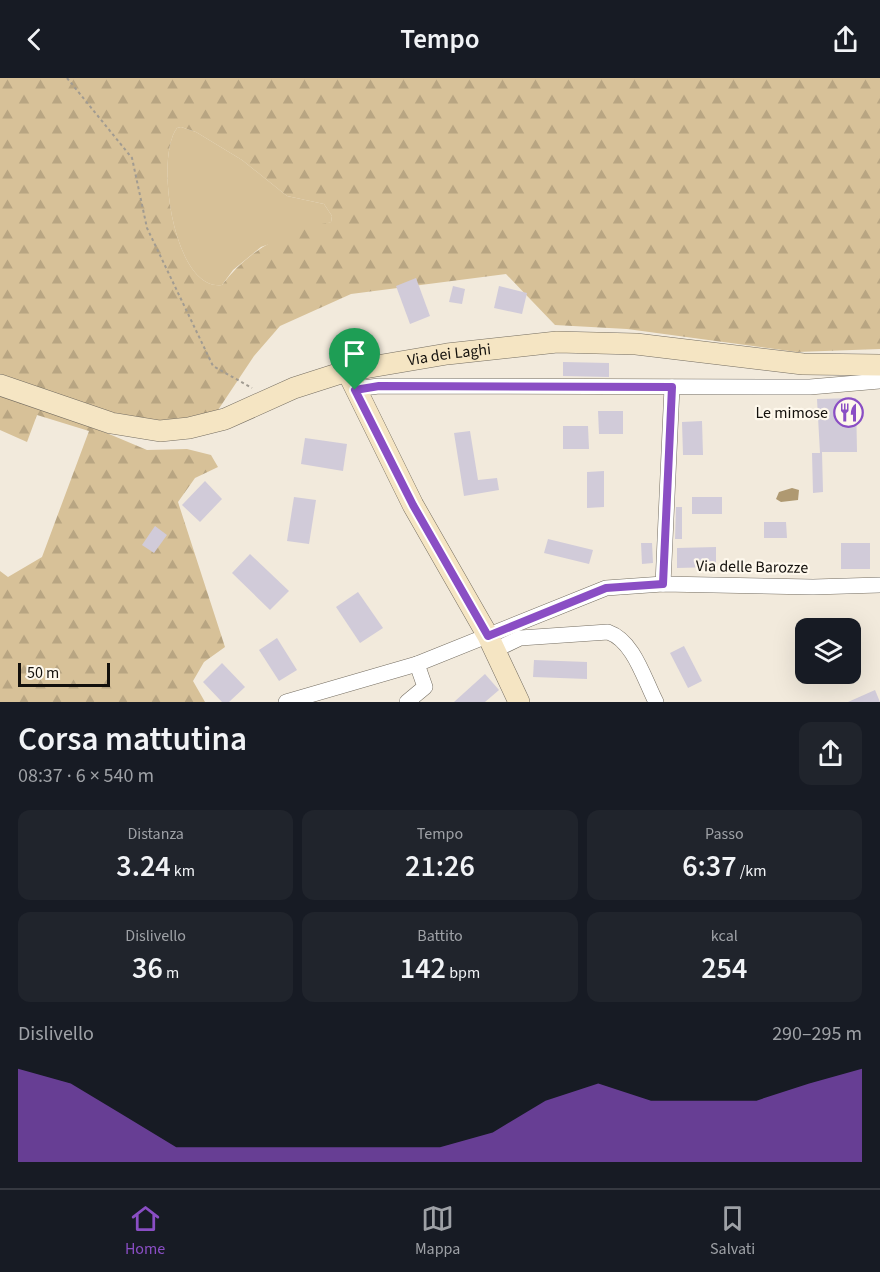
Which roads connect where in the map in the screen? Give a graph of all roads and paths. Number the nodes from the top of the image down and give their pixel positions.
1 (67, 78) edge
2 (880, 365) edge
3 (351, 380) junction
4 (880, 381) edge
5 (0, 385) edge
6 (672, 387) junction
7 (270, 398) junction
8 (663, 584) junction
9 (880, 585) edge
10 (492, 643) junction
11 (417, 664) junction
12 (427, 695) edge
13 (286, 702) edge
14 (407, 702) edge
15 (519, 702) edge
16 (656, 702) edge

1 - 7 path
2 - 3 main road, Via dei Laghi
3 - 6 street
3 - 7 main road, Via dei Laghi
3 - 10 main road
4 - 6 street
5 - 7 main road, Via dei Laghi
6 - 8 street
8 - 9 street, Via delle Barozze
8 - 10 street, Via delle Barozze
10 - 11 street
10 - 15 main road
10 - 16 street
11 - 12 street
11 - 13 street
12 - 14 street

